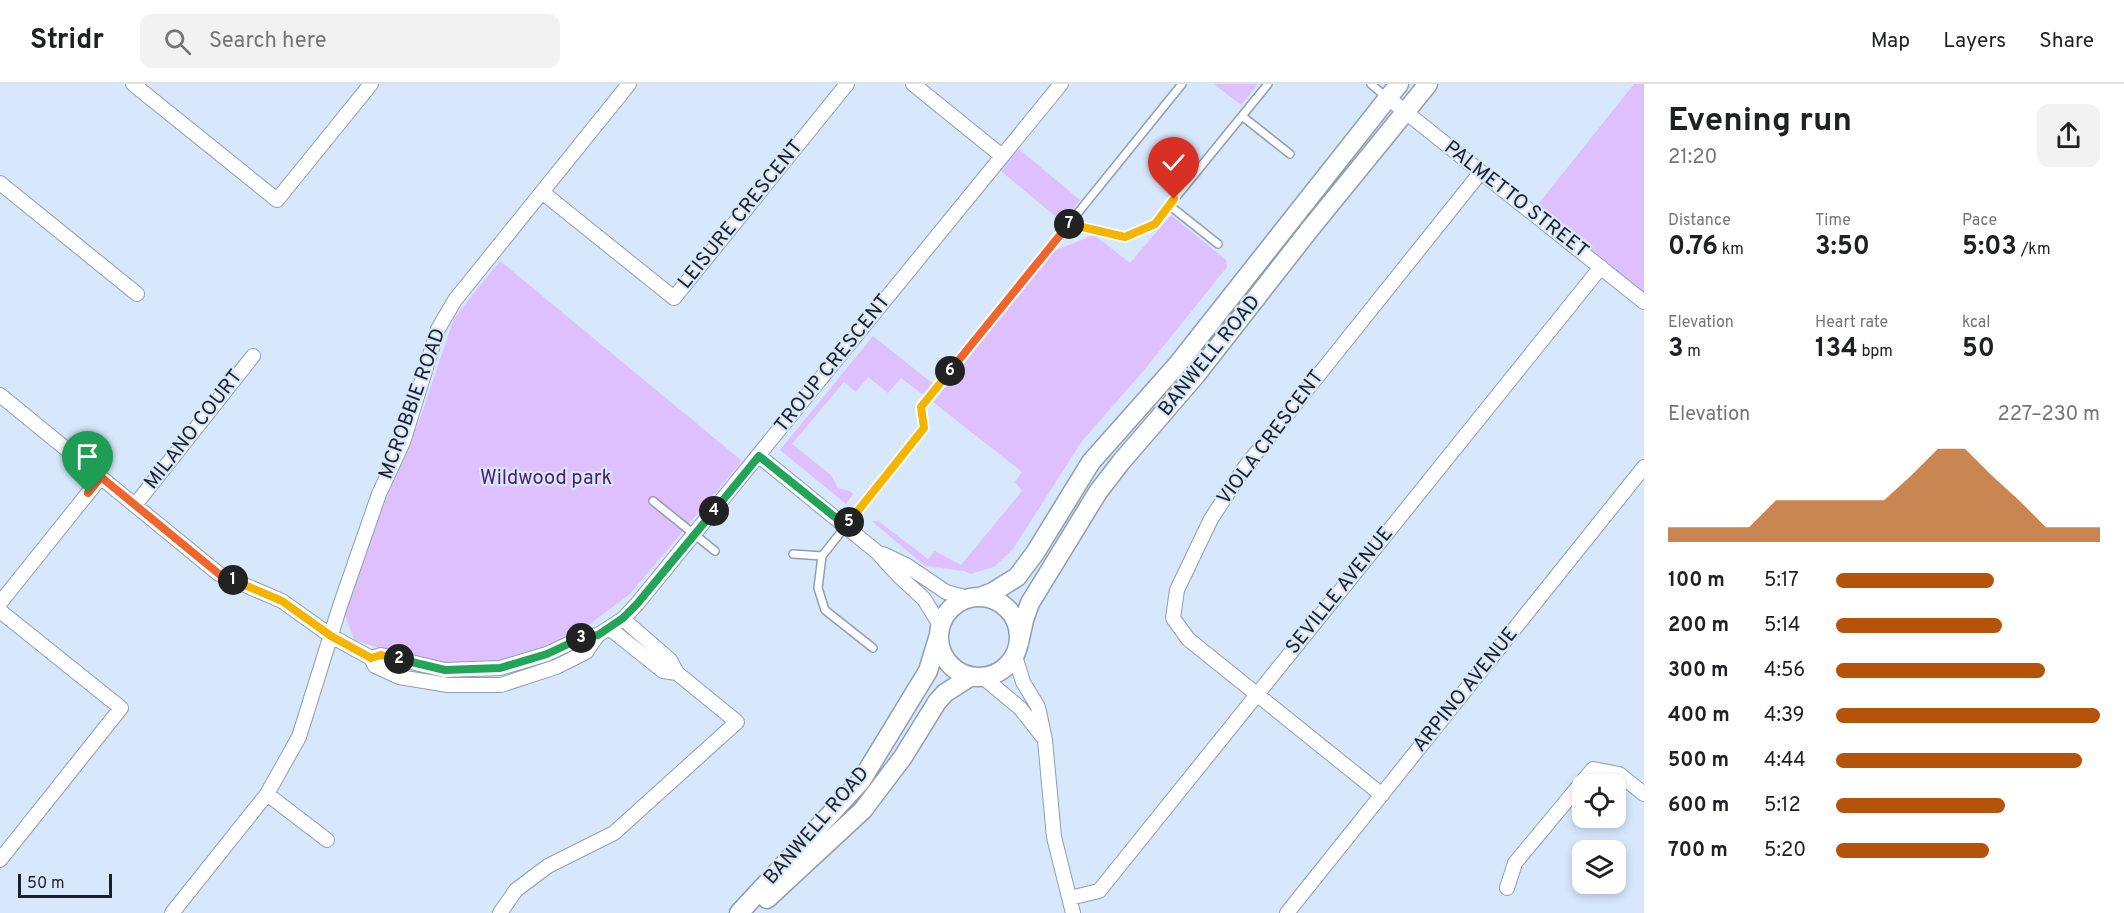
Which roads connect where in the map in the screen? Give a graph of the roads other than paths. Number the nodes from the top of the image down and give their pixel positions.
1 (132, 84) edge
2 (371, 84) edge
3 (629, 84) edge
4 (847, 84) edge
5 (913, 84) edge
6 (1060, 84) edge
7 (1182, 84) edge
8 (1268, 84) edge
9 (1371, 84) edge
10 (1428, 84) edge
11 (1394, 91) edge
12 (1405, 112) junction
13 (1242, 116) junction
14 (1290, 154) dead end
15 (1002, 156) junction
16 (1481, 172) junction
17 (0, 183) edge
18 (542, 192) junction
19 (1169, 205) junction
20 (1070, 223) junction
21 (1218, 244) dead end
22 (1600, 267) junction
23 (137, 294) dead end
24 (1644, 302) edge
25 (253, 356) dead end
26 (0, 395) edge
27 (759, 456) junction
28 (1644, 467) edge
29 (101, 477) junction
30 (653, 501) dead end
31 (135, 505) junction
32 (846, 526) junction
33 (694, 534) junction
34 (715, 551) dead end
35 (877, 552) junction
36 (793, 554) dead end
37 (822, 556) junction
38 (975, 597) junction
39 (0, 603) edge
40 (0, 611) edge
41 (623, 618) junction
42 (603, 631) junction
43 (939, 631) junction
44 (331, 636) junction
45 (873, 648) dead end
46 (1017, 649) junction
47 (677, 673) junction
48 (977, 677) junction
49 (1257, 695) junction
50 (1045, 740) junction
51 (267, 794) junction
52 (1644, 794) edge
53 (1382, 795) junction
54 (327, 840) dead end
55 (0, 860) edge
56 (1507, 888) dead end
57 (1070, 898) junction
58 (172, 913) edge
59 (500, 913) edge
60 (739, 913) edge
61 (752, 913) edge
62 (1073, 913) edge
63 (1287, 913) edge

1 - 2 street
3 - 18 street, MCROBBIE ROAD
4 - 18 street, LEISURE CRESCENT
5 - 15 street
6 - 15 street, TROUP CRESCENT
7 - 20 lane
8 - 13 lane
9 - 11 lane
10 - 12 main road, BANWELL ROAD
11 - 12 street, PALMETTO STREET
11 - 38 main road, BANWELL ROAD
12 - 16 street, PALMETTO STREET
12 - 46 main road, BANWELL ROAD
13 - 14 lane
13 - 19 lane
15 - 27 street, TROUP CRESCENT
16 - 22 street, PALMETTO STREET
16 - 49 street, VIOLA CRESCENT
17 - 23 street
18 - 44 street, MCROBBIE ROAD
19 - 20 lane
19 - 21 lane
20 - 32 lane
22 - 24 street, PALMETTO STREET
22 - 49 street, SEVILLE AVENUE
25 - 31 street, MILANO COURT
26 - 29 street
27 - 32 street
27 - 33 street, TROUP CRESCENT
28 - 53 street, ARPINO AVENUE
29 - 31 street
29 - 39 street
30 - 33 lane
31 - 44 street
32 - 35 street
32 - 37 lane
33 - 34 lane
33 - 41 street, TROUP CRESCENT
35 - 38 street
35 - 43 street
36 - 37 lane
37 - 45 lane
38 - 43 main road
38 - 46 main road
40 - 55 street
41 - 42 street, TROUP CRESCENT
41 - 47 street
42 - 44 street, TROUP CRESCENT
42 - 47 street
43 - 48 main road
43 - 60 main road, BANWELL ROAD
44 - 51 street, MCROBBIE ROAD
46 - 48 main road
46 - 50 street
47 - 59 street
48 - 50 street
48 - 61 main road, BANWELL ROAD
49 - 53 street, VIOLA CRESCENT
49 - 57 street, SEVILLE AVENUE
50 - 57 street
51 - 54 street
51 - 58 street, MCROBBIE ROAD
52 - 56 street
53 - 63 street, ARPINO AVENUE
57 - 62 street

